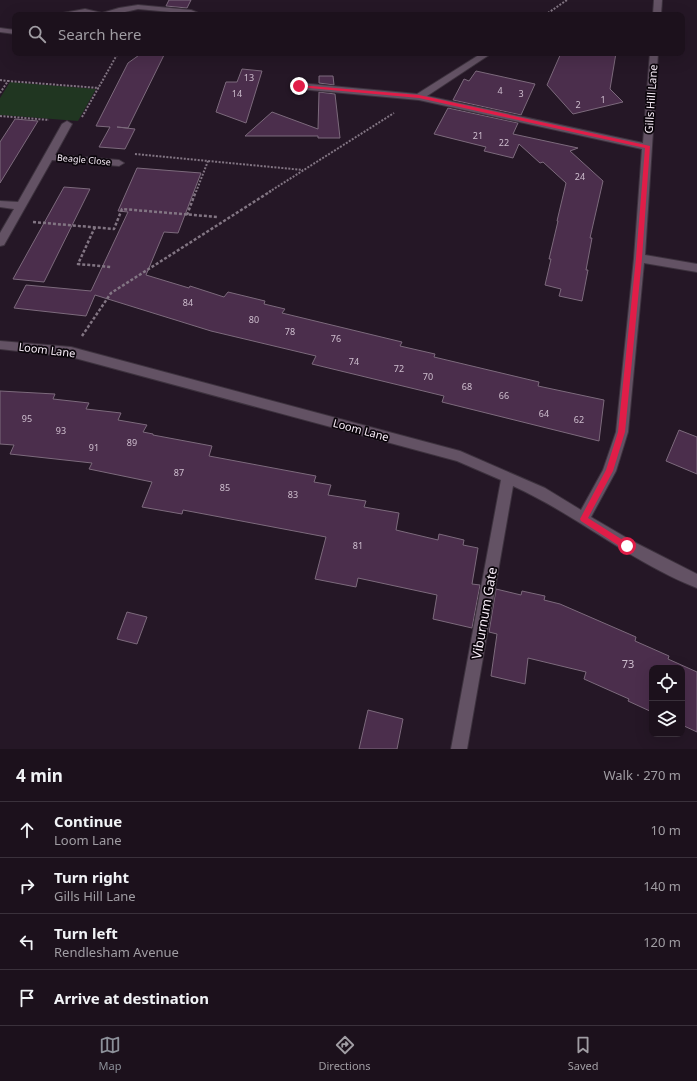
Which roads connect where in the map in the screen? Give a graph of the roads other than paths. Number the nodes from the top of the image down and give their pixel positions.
1 (658, 0) edge
2 (72, 12) edge
3 (91, 12) edge
4 (113, 12) edge
5 (191, 12) edge
6 (657, 12) edge
7 (0, 30) edge
8 (12, 32) edge
9 (483, 56) edge
10 (654, 56) edge
11 (299, 86) dead end
12 (419, 97) junction
13 (67, 124) road end
14 (648, 147) junction
15 (49, 157) junction
16 (119, 162) road end
17 (0, 204) edge
18 (20, 206) junction
19 (0, 242) edge
20 (639, 258) junction
21 (697, 268) edge
22 (0, 345) edge
23 (508, 477) junction
24 (583, 519) junction
25 (697, 581) edge
26 (459, 749) edge

1 - 6 street
2 - 3 street
4 - 5 street
7 - 8 street
9 - 12 street
10 - 14 street, Gills Hill Lane
11 - 12 street
12 - 14 street
13 - 15 street, Beagle Close
14 - 20 street, Gills Hill Lane
15 - 16 street, Beagle Close
15 - 18 street, Beagle Close
17 - 18 street
18 - 19 street, Beagle Close
20 - 21 street
20 - 24 street, Gills Hill Lane
22 - 23 street, Loom Lane
23 - 24 street, Loom Lane
23 - 26 street, Viburnum Gate
24 - 25 street, Loom Lane

